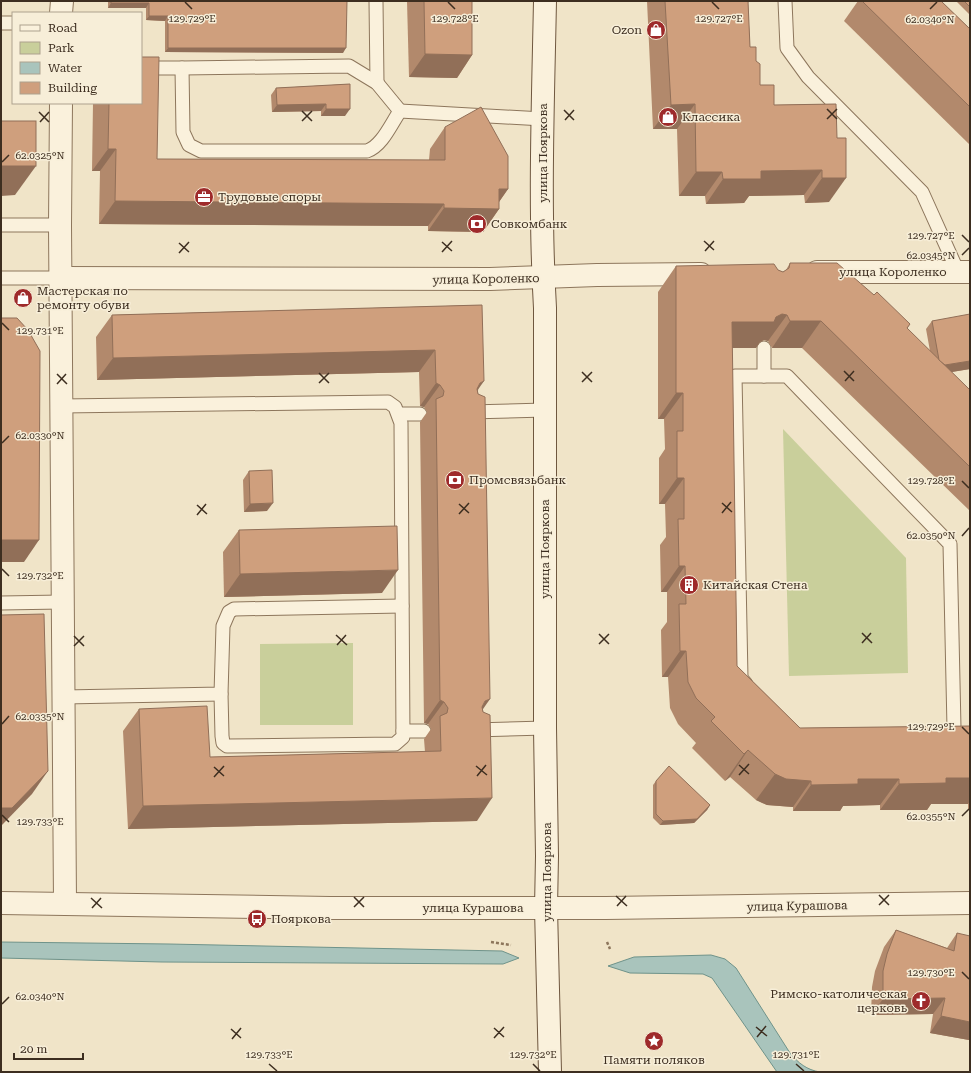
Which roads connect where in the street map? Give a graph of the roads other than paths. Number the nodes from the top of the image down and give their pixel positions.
1 (62, 1) edge
2 (376, 1) edge
3 (545, 1) edge
4 (785, 1) edge
5 (61, 12) edge
6 (1, 23) edge
7 (12, 23) edge
8 (142, 68) edge
9 (182, 68) junction
10 (377, 83) junction
11 (62, 104) edge
12 (400, 111) junction
13 (543, 119) junction
14 (60, 224) junction
15 (1, 225) edge
16 (964, 272) edge
17 (724, 273) edge
18 (795, 273) edge
19 (1, 278) edge
20 (60, 278) junction
21 (544, 278) junction
22 (764, 348) edge
23 (764, 376) junction
24 (61, 406) junction
25 (545, 410) junction
26 (469, 412) edge
27 (399, 414) junction
28 (420, 414) dead end
29 (62, 602) junction
30 (1, 603) edge
31 (402, 606) junction
32 (221, 694) junction
33 (753, 694) edge
34 (64, 697) junction
35 (545, 728) junction
36 (938, 728) edge
37 (474, 730) edge
38 (403, 731) junction
39 (424, 731) dead end
40 (65, 902) junction
41 (1, 903) edge
42 (970, 903) edge
43 (546, 908) junction
44 (550, 1072) edge

1 - 5 street
2 - 10 lane
3 - 13 street, улица Пояркова
4 - 16 lane
6 - 7 lane
8 - 9 lane
9 - 10 lane
9 - 12 lane
10 - 12 lane
11 - 14 street
12 - 13 lane
13 - 21 street, улица Пояркова
14 - 15 lane
14 - 20 street
16 - 18 street, улица Короленко
17 - 21 street, улица Короленко
19 - 20 lane, улица Короленко
20 - 21 street, улица Короленко
20 - 24 street
21 - 25 street, улица Пояркова
22 - 23 lane
23 - 33 lane
23 - 36 lane
24 - 27 lane
24 - 29 street
25 - 26 lane
25 - 35 street, улица Пояркова
27 - 28 lane
27 - 31 lane
29 - 30 lane
29 - 34 street
31 - 32 lane
31 - 38 lane
32 - 34 lane
32 - 38 lane
34 - 40 street
35 - 37 lane
35 - 43 street, улица Пояркова
38 - 39 lane
40 - 41 street, улица Курашова
40 - 43 street, улица Курашова
42 - 43 street, улица Курашова
43 - 44 street, улица Пояркова

